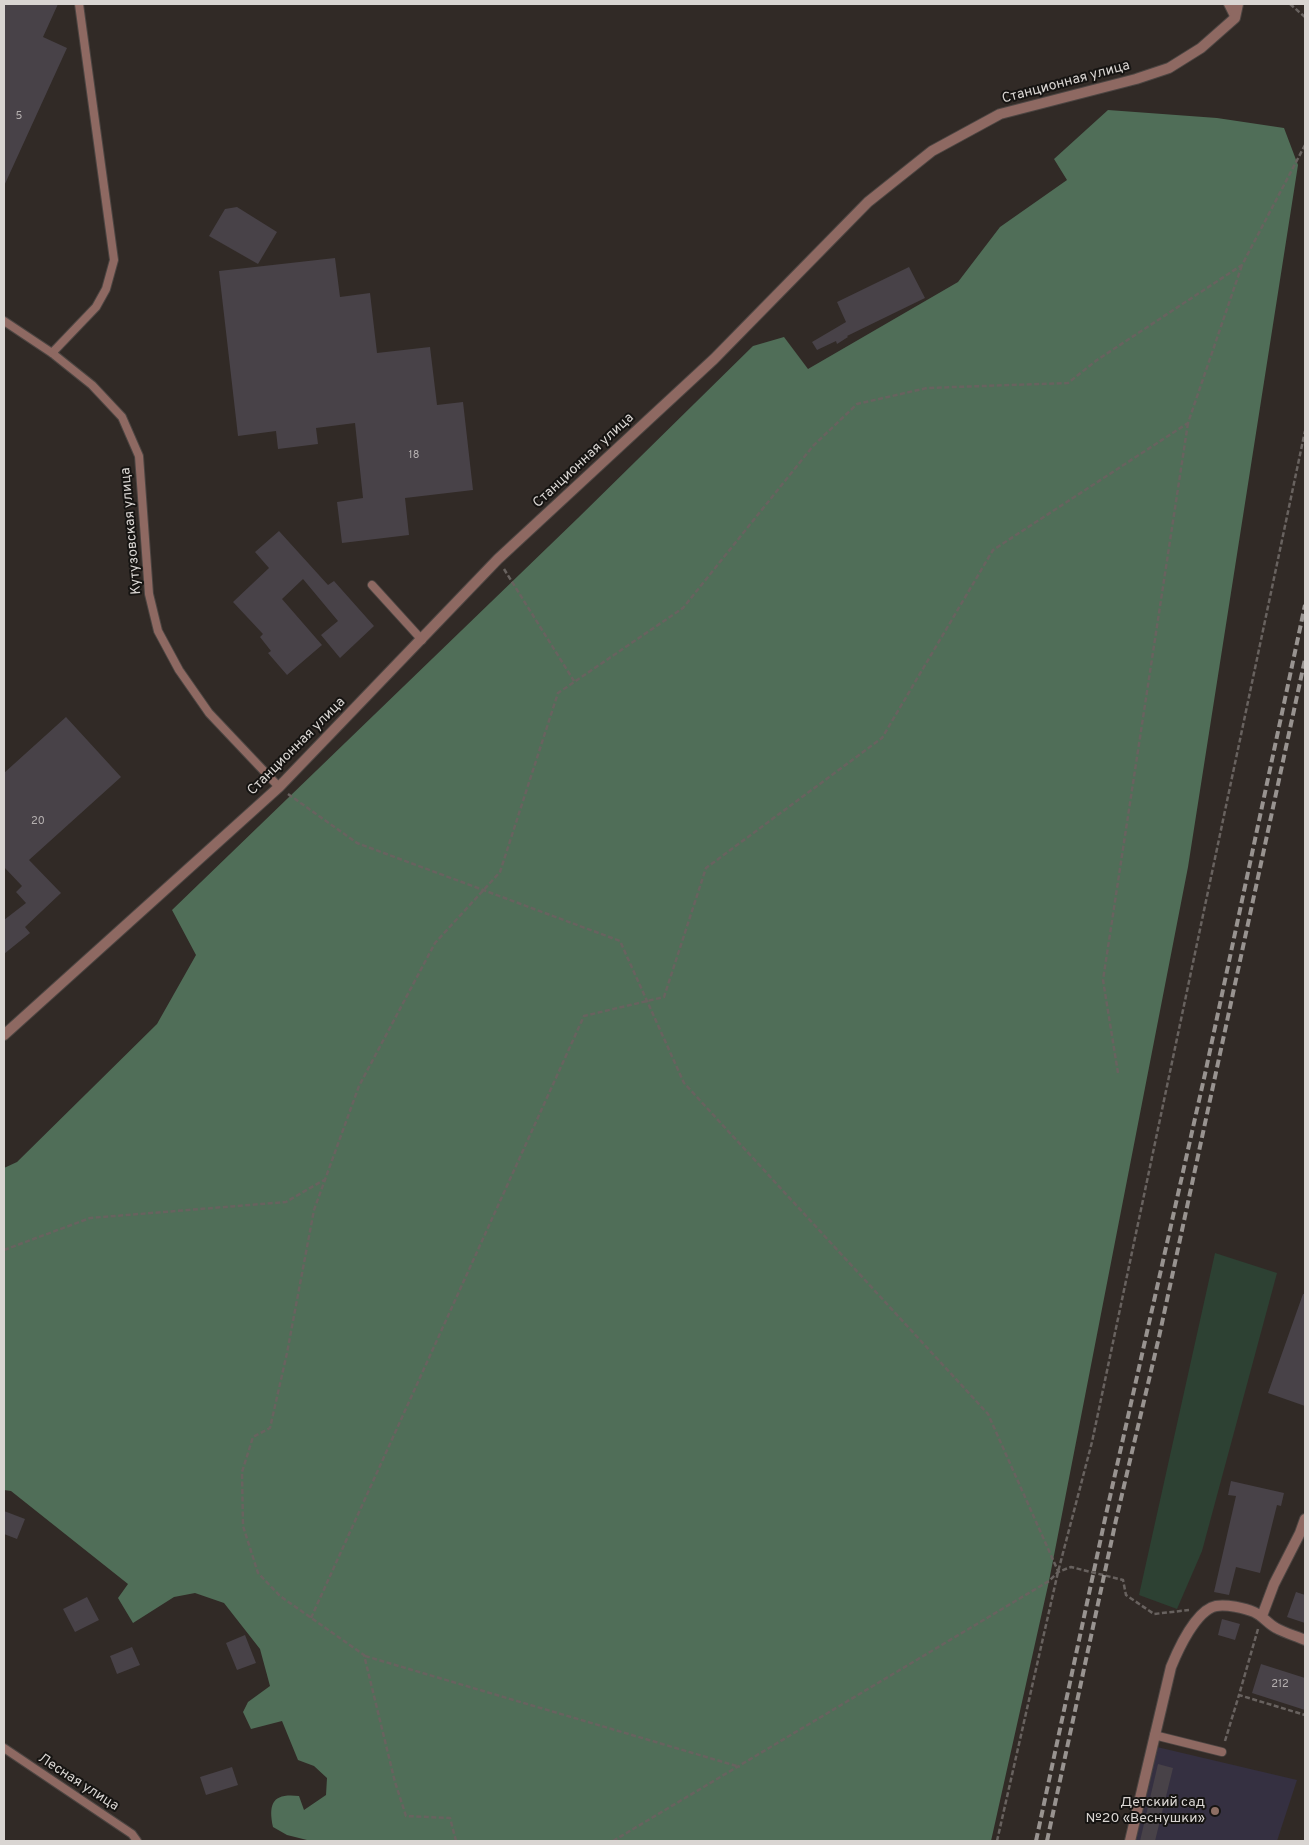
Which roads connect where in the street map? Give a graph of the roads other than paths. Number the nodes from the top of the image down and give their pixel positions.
1 (79, 4) edge
2 (1228, 4) edge
3 (1238, 4) edge
4 (1235, 18) junction
5 (4, 321) edge
6 (52, 353) junction
7 (372, 585) dead end
8 (422, 640) junction
9 (279, 787) junction
10 (4, 1035) edge
11 (1305, 1519) edge
12 (1262, 1616) junction
13 (1305, 1640) edge
14 (1154, 1735) junction
15 (4, 1748) edge
16 (1222, 1752) road end
17 (137, 1841) edge
18 (1130, 1841) edge

1 - 6 lane
2 - 4 lane
3 - 4 street
4 - 8 street, Станционная улица
5 - 6 lane, Кутузовская улица
6 - 9 lane, Кутузовская улица
7 - 8 lane
8 - 9 street, Станционная улица
9 - 10 street, Станционная улица
11 - 12 street
12 - 13 street
12 - 14 street
14 - 16 lane
14 - 18 street
15 - 17 lane, Лесная улица

